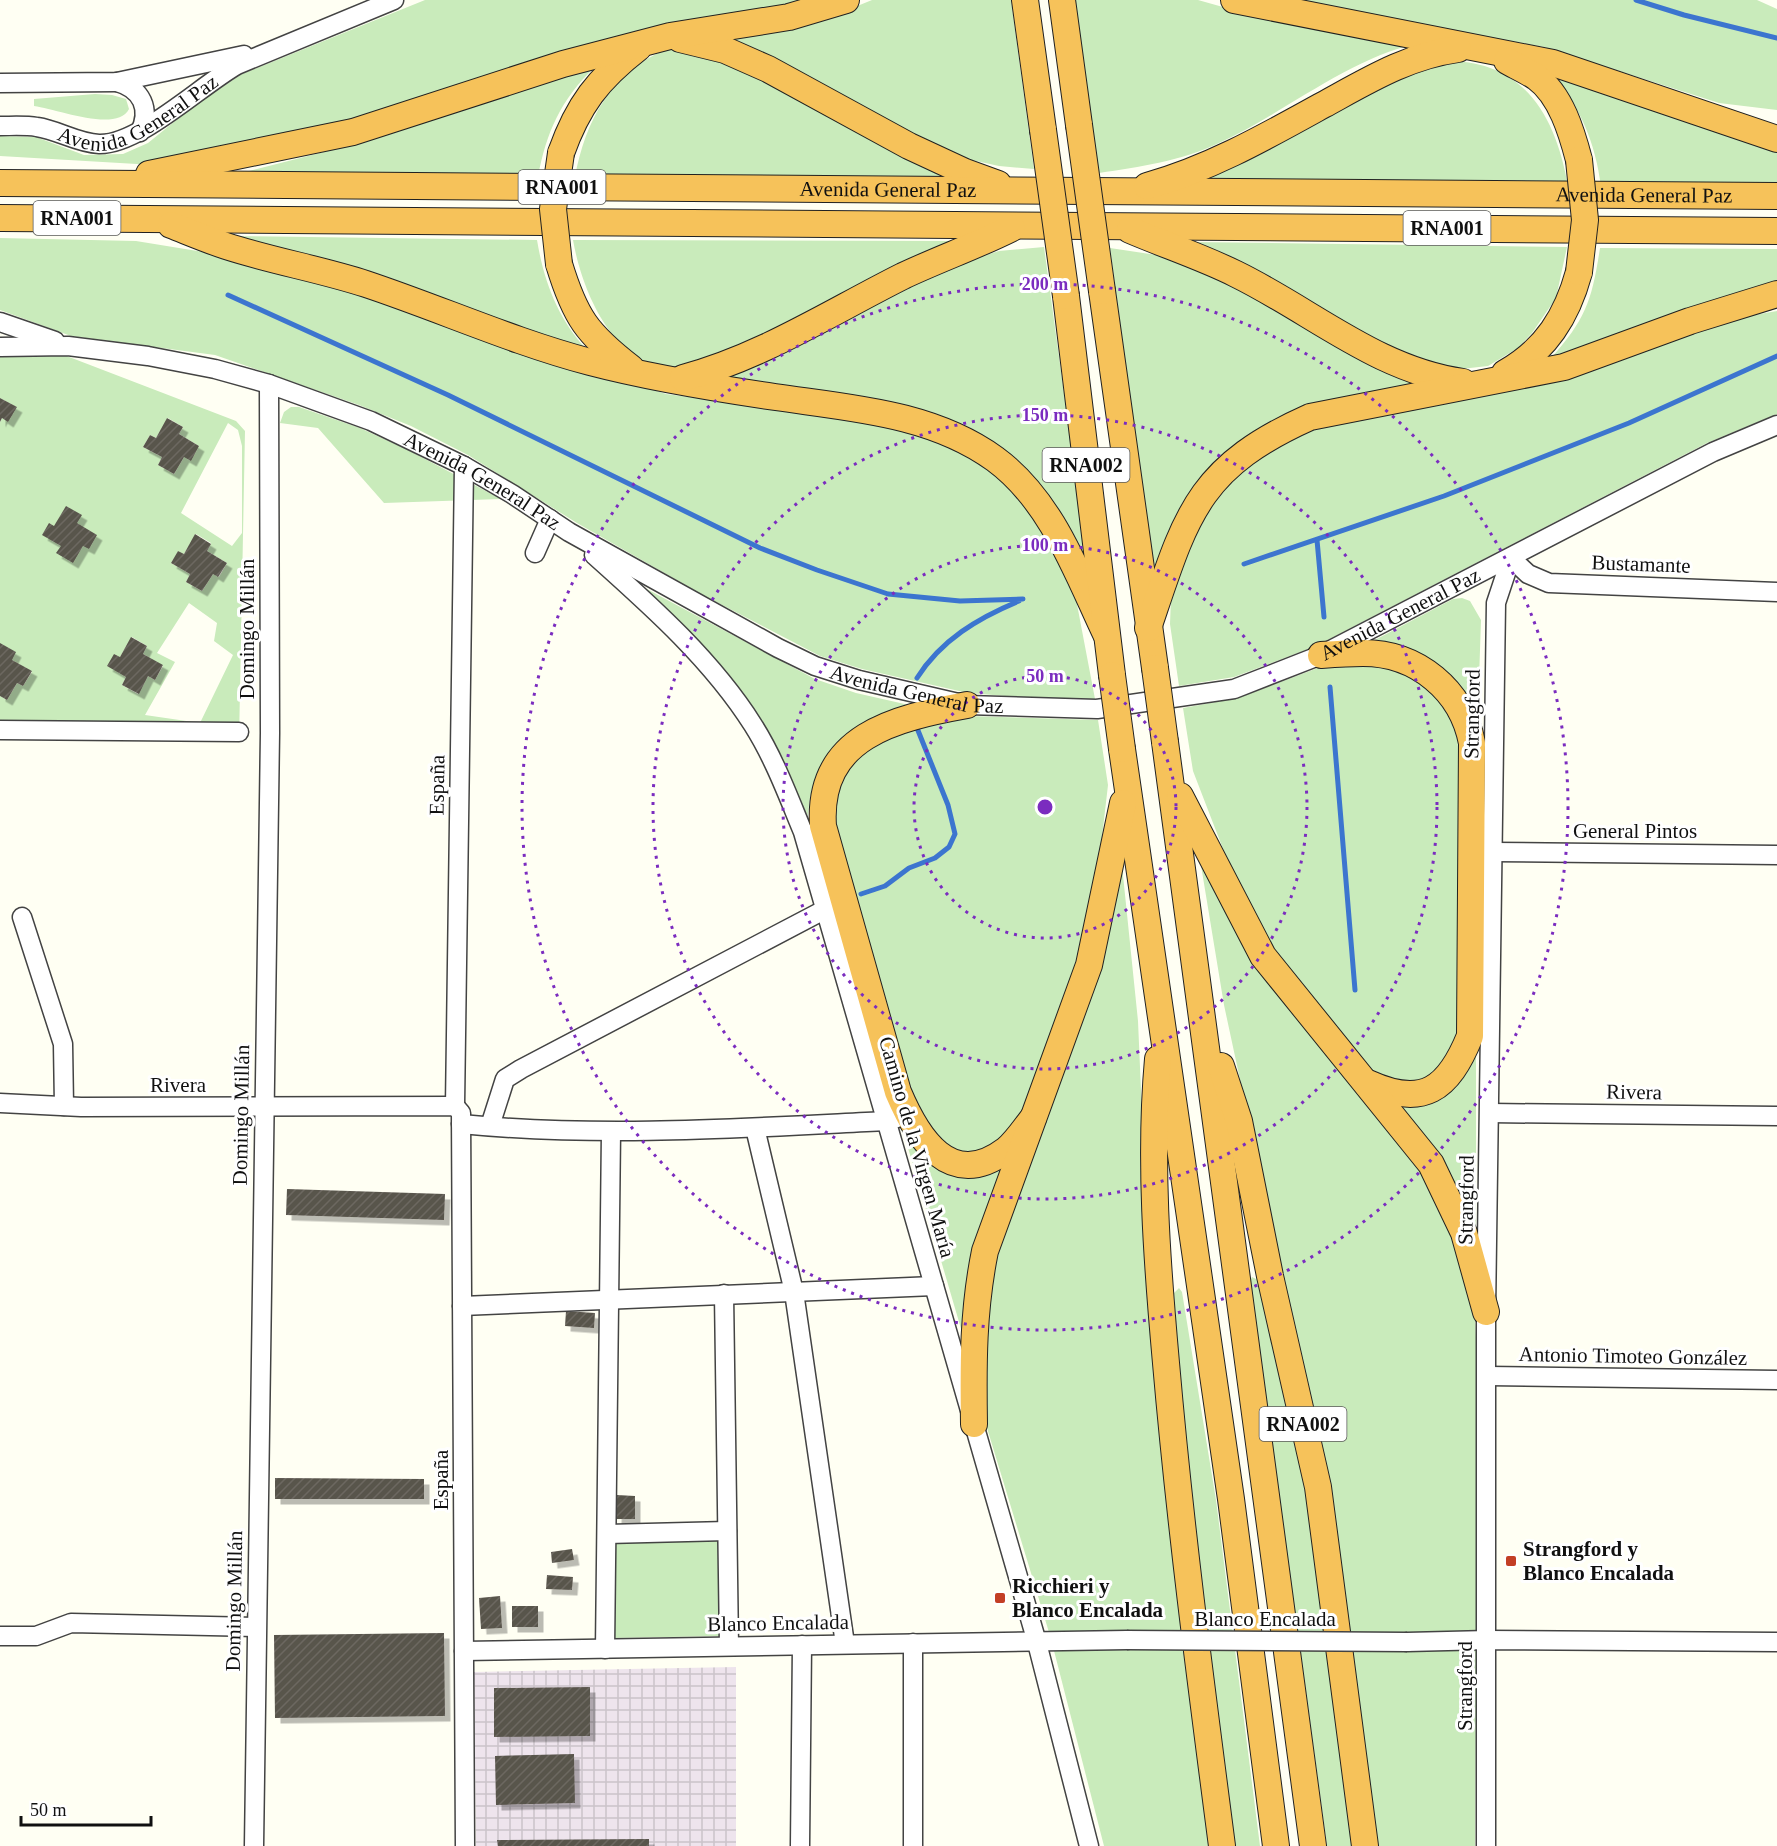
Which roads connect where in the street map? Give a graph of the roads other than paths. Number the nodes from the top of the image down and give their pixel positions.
1 (394, 0) edge
2 (846, 0) edge
3 (1025, 0) edge
4 (1062, 0) edge
5 (1234, 0) edge
6 (669, 36) junction
7 (645, 43) junction
8 (1479, 48) junction
9 (269, 50) junction
10 (117, 82) junction
11 (0, 83) edge
12 (1722, 118) junction
13 (1777, 123) edge
14 (0, 126) edge
15 (140, 132) junction
16 (1777, 139) edge
17 (0, 183) edge
18 (105, 184) junction
19 (1018, 191) junction
20 (1124, 192) junction
21 (1777, 196) edge
22 (0, 218) edge
23 (155, 219) junction
24 (1018, 225) junction
25 (1117, 225) junction
26 (1777, 231) edge
27 (1777, 294) edge
28 (1777, 303) edge
29 (1733, 308) junction
30 (0, 322) edge
31 (68, 346) junction
32 (0, 347) edge
33 (638, 373) junction
34 (671, 381) junction
35 (1485, 382) junction
36 (269, 384) junction
37 (1777, 425) edge
38 (464, 466) junction
39 (549, 519) junction
40 (568, 532) junction
41 (536, 553) dead end
42 (1512, 558) junction
43 (1777, 592) edge
44 (1148, 628) junction
45 (1106, 634) junction
46 (1321, 655) junction
47 (967, 705) junction
48 (1482, 728) junction
49 (0, 730) edge
50 (239, 732) dead end
51 (1170, 775) junction
52 (1127, 782) junction
53 (821, 810) junction
54 (796, 814) junction
55 (1492, 852) junction
56 (1777, 855) edge
57 (824, 910) junction
58 (22, 917) dead end
59 (1202, 1011) junction
60 (1161, 1016) junction
61 (1480, 1040) junction
62 (1365, 1082) junction
63 (0, 1103) edge
64 (64, 1106) junction
65 (264, 1107) junction
66 (1490, 1113) junction
67 (459, 1114) junction
68 (1777, 1116) edge
69 (897, 1118) junction
70 (1033, 1119) junction
71 (490, 1126) junction
72 (755, 1128) junction
73 (611, 1132) junction
74 (934, 1286) junction
75 (794, 1292) junction
76 (724, 1294) junction
77 (609, 1300) junction
78 (462, 1306) junction
79 (1486, 1312) junction
80 (1488, 1376) junction
81 (1777, 1380) edge
82 (974, 1424) junction
83 (727, 1532) junction
84 (607, 1534) junction
85 (256, 1626) junction
86 (0, 1636) edge
87 (1036, 1640) junction
88 (1488, 1640) junction
89 (913, 1642) junction
90 (1777, 1642) edge
91 (845, 1644) junction
92 (802, 1645) junction
93 (729, 1646) junction
94 (605, 1649) junction
95 (464, 1652) junction
96 (254, 1846) edge
97 (465, 1846) edge
98 (800, 1846) edge
99 (913, 1846) edge
100 (1089, 1846) edge
101 (1222, 1846) edge
102 (1276, 1846) edge
103 (1313, 1846) edge
104 (1365, 1846) edge
105 (1486, 1846) edge

1 - 9 street, Avenida General Paz
2 - 6 highway
3 - 45 highway, RNA002, bridge
4 - 44 highway, RNA002, bridge
5 - 8 highway
6 - 7 highway
6 - 19 highway
7 - 18 highway
7 - 33 highway, bridge
8 - 12 highway
8 - 20 highway
8 - 35 highway, bridge
9 - 10 street, Avenida General Paz
9 - 15 street, Avenida General Paz
10 - 11 street, Avenida General Paz
10 - 15 street
12 - 13 highway
12 - 16 highway
14 - 15 street, Avenida General Paz
17 - 18 highway, Avenida General Paz / RNA001
18 - 19 highway, Avenida General Paz / RNA001
19 - 20 highway, Avenida General Paz / RNA001
20 - 21 highway, Avenida General Paz / RNA001
22 - 23 highway, Avenida General Paz / RNA001
23 - 24 highway, Avenida General Paz / RNA001
23 - 33 highway
24 - 25 highway, Avenida General Paz / RNA001
24 - 34 highway
25 - 26 highway, Avenida General Paz / RNA001
25 - 35 highway
27 - 29 highway
28 - 29 highway
29 - 35 highway
30 - 31 street, Avenida General Paz
31 - 32 street, Avenida General Paz
31 - 36 street, Avenida General Paz
33 - 34 highway
34 - 45 highway
35 - 44 highway
36 - 38 street, Avenida General Paz
36 - 65 street, Domingo Millán
37 - 42 street, Avenida General Paz
38 - 39 street, Avenida General Paz
38 - 67 street, España
39 - 40 street, Avenida General Paz
39 - 41 street
40 - 47 street, Avenida General Paz
40 - 54 street, Camino de la Virgen María
42 - 43 street, Bustamante
42 - 46 street, Avenida General Paz
42 - 48 street, Strangford
44 - 51 highway, RNA002, bridge
45 - 52 highway, RNA002, bridge
46 - 47 street, Avenida General Paz
46 - 48 highway
47 - 53 highway
48 - 55 street, Strangford
48 - 61 highway
49 - 50 street
51 - 59 highway, RNA002
51 - 62 highway
52 - 60 highway, RNA002
52 - 70 highway
53 - 54 street
53 - 69 highway
54 - 57 street, Camino de la Virgen María
55 - 56 street, General Pintos
55 - 61 street, Strangford
57 - 69 street, Camino de la Virgen María
57 - 71 street
58 - 64 street
59 - 103 highway, RNA002
59 - 104 highway, RNA002
60 - 101 highway, RNA002
60 - 102 highway, RNA002
61 - 62 highway
61 - 66 street, Strangford
62 - 79 highway
63 - 64 street, Rivera
64 - 65 street, Rivera
65 - 67 street, Rivera
65 - 85 street, Domingo Millán
66 - 68 street, Rivera
66 - 79 street, Strangford
67 - 71 street, Rivera
67 - 78 street, España
69 - 70 highway
69 - 72 street, Rivera
69 - 74 street, Camino de la Virgen María
70 - 82 highway
71 - 73 street, Rivera
72 - 73 street, Rivera
72 - 75 street
73 - 77 street
74 - 75 street
74 - 82 street, Camino de la Virgen María
75 - 76 street
75 - 91 street
76 - 77 street
76 - 83 street
77 - 78 street
77 - 84 street
78 - 95 street, España
79 - 80 street, Strangford
80 - 81 street, Antonio Timoteo González
80 - 88 street, Strangford
82 - 87 street, Camino de la Virgen María
83 - 84 street
83 - 93 street
84 - 94 street
85 - 86 street
85 - 96 street, Domingo Millán
87 - 88 street, Blanco Encalada, bridge
87 - 89 street, Blanco Encalada
87 - 100 street, Camino de la Virgen María
88 - 90 street, Blanco Encalada
88 - 105 street, Strangford
89 - 91 street, Blanco Encalada
89 - 99 street
91 - 92 street, Blanco Encalada
92 - 93 street, Blanco Encalada
92 - 98 street
93 - 94 street, Blanco Encalada
94 - 95 street, Blanco Encalada
95 - 97 street, España

